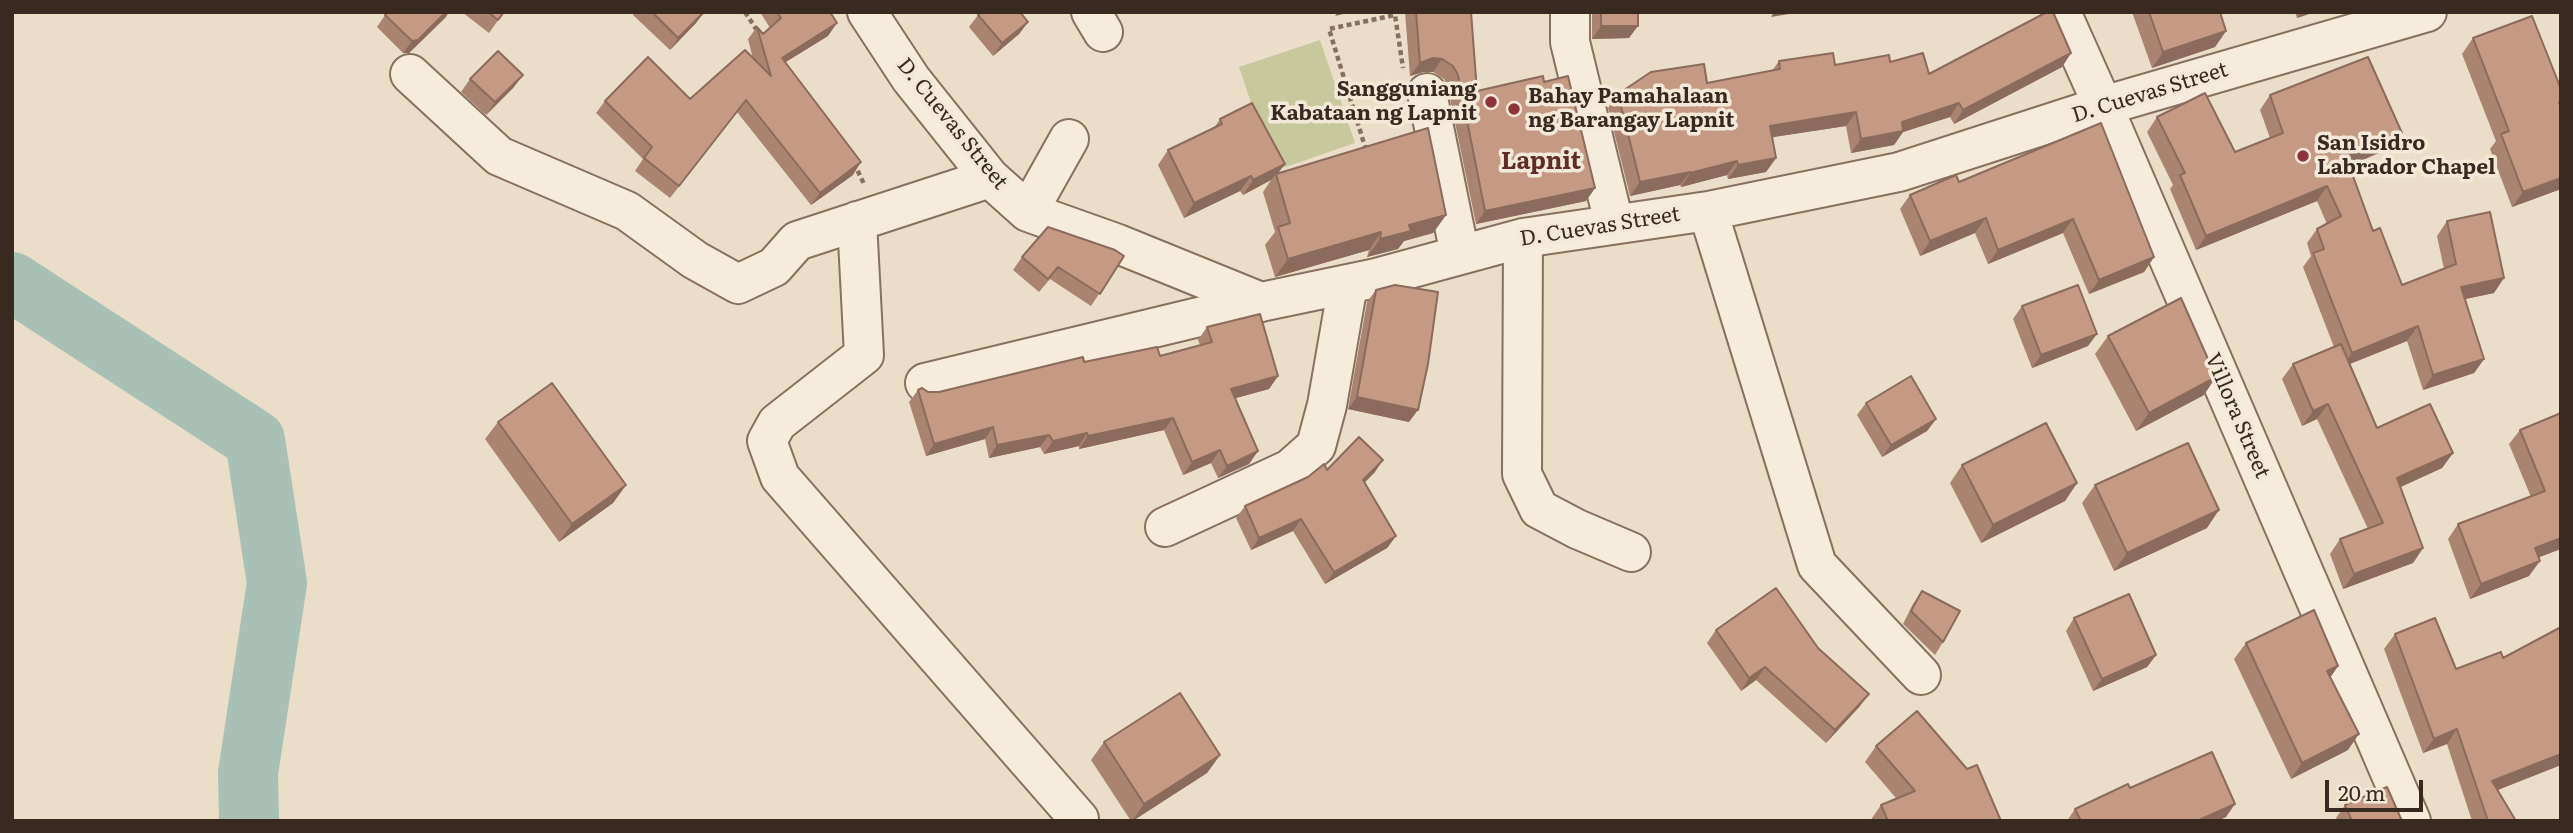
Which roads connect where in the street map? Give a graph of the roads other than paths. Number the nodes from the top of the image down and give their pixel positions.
1 (1570, 12) edge
2 (2061, 12) edge
3 (2427, 12) edge
4 (871, 14) edge
5 (410, 74) dead end
6 (1427, 93) road end
7 (2104, 106) junction
8 (1069, 139) dead end
9 (990, 178) junction
10 (1708, 211) junction
11 (1028, 212) junction
12 (868, 218) junction
13 (1614, 223) junction
14 (1523, 238) junction
15 (1460, 255) junction
16 (1348, 284) junction
17 (1261, 302) junction
18 (925, 383) dead end
19 (1165, 527) dead end
20 (1631, 552) dead end
21 (1921, 675) dead end
22 (1079, 819) dead end
23 (2412, 821) edge

1 - 13 street
2 - 7 street, Villora Street
3 - 7 street, D. Cuevas Street
4 - 9 street, D. Cuevas Street
5 - 12 street
6 - 15 street
7 - 10 street, D. Cuevas Street
7 - 23 street, Villora Street
8 - 11 street
9 - 11 street, D. Cuevas Street
9 - 12 street
10 - 13 street, D. Cuevas Street
10 - 21 street
11 - 17 street, D. Cuevas Street
12 - 22 street
13 - 14 street, D. Cuevas Street
14 - 15 street, D. Cuevas Street
14 - 20 street
15 - 16 street, D. Cuevas Street
16 - 17 street, D. Cuevas Street
16 - 19 street
17 - 18 street

